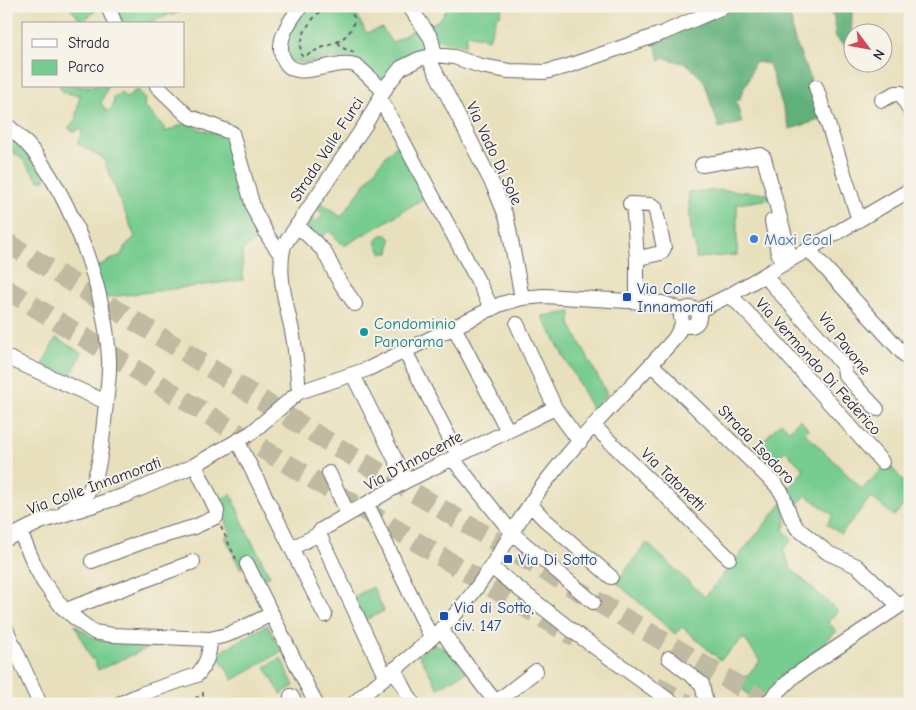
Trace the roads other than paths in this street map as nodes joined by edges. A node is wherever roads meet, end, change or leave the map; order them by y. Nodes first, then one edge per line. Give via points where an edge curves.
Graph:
1 (108, 6) edge
2 (300, 6) edge
3 (409, 6) edge
4 (725, 6) edge
5 (115, 22) edge
6 (431, 56) junction
7 (816, 87) dead end
8 (159, 88) edge
9 (382, 95) junction
10 (882, 100) dead end
11 (910, 110) edge
12 (6, 124) edge
13 (702, 165) dead end
14 (909, 191) edge
15 (859, 220) junction
16 (772, 221) dead end
17 (297, 225) junction
18 (808, 249) junction
19 (281, 255) junction
20 (637, 260) junction
21 (787, 262) junction
22 (764, 275) junction
23 (733, 290) junction
24 (522, 298) junction
25 (637, 302) junction
26 (355, 304) dead end
27 (492, 309) junction
28 (683, 317) junction
29 (517, 324) dead end
30 (454, 327) junction
31 (405, 351) junction
32 (6, 356) edge
33 (910, 360) edge
34 (652, 365) junction
35 (353, 375) junction
36 (299, 392) junction
37 (106, 402) junction
38 (555, 408) junction
39 (877, 410) dead end
40 (594, 426) junction
41 (508, 431) junction
42 (238, 442) junction
43 (580, 442) junction
44 (455, 456) junction
45 (882, 462) dead end
46 (195, 466) junction
47 (329, 472) dead end
48 (406, 481) junction
49 (367, 504) junction
50 (530, 504) junction
51 (348, 514) junction
52 (61, 515) junction
53 (20, 532) junction
54 (512, 533) junction
55 (319, 534) junction
56 (6, 539) edge
57 (292, 548) junction
58 (729, 558) dead end
59 (92, 562) dead end
60 (193, 562) dead end
61 (247, 564) dead end
62 (491, 567) junction
63 (611, 577) dead end
64 (593, 602) dead end
65 (904, 602) edge
66 (66, 610) junction
67 (272, 614) junction
68 (325, 615) dead end
69 (6, 629) edge
70 (436, 633) junction
71 (210, 639) junction
72 (669, 658) dead end
73 (536, 671) dead end
74 (389, 673) junction
75 (497, 703) edge
76 (40, 704) edge
77 (119, 704) edge
78 (316, 704) edge
79 (353, 704) edge
80 (413, 704) edge
81 (674, 704) edge
82 (706, 704) edge
83 (766, 704) edge

1 - 5 street
2 - 9 street, Strada Valle Furci via 286,30 281,53 285,61 296,70 304,71 336,65 355,66
3 - 6 street, Via Vado Di Sole via 431,38
4 - 6 street via 663,33 545,72 509,71 454,57
6 - 9 street, Strada Valle Furci via 401,68
6 - 24 street, Via Vado Di Sole via 507,219
7 - 15 street
8 - 19 street via 188,116 232,134 254,210
9 - 17 street, Strada Valle Furci
9 - 27 street
10 - 11 street via 901,93
12 - 37 street via 32,149 46,170 61,195 83,246 94,277 108,345
13 - 21 street via 761,155 764,158
14 - 15 street
15 - 18 street
16 - 21 street via 778,253
17 - 19 street, Strada Valle Furci
17 - 26 street, Strada Valle Furci via 324,250
18 - 21 street
18 - 33 street
19 - 36 street, Strada Valle Furci via 281,281 292,326
20 - 20 street via 660,253 664,248 655,207 651,205 632,210
20 - 25 street
21 - 22 street
22 - 23 street
22 - 39 street, Via Pavone via 827,346 844,367 845,376
23 - 28 street, Via Colle Innamorati via 698,311 690,307
23 - 45 street, Via Vermondo Di Federico
24 - 25 street, Via Colle Innamorati via 568,297
24 - 27 street, Via Colle Innamorati
25 - 28 street, Via Colle Innamorati via 669,305
27 - 30 street, Via Colle Innamorati
28 - 34 street via 675,338
29 - 38 street
30 - 31 street, Via Colle Innamorati
30 - 41 street
31 - 35 street, Via Colle Innamorati
31 - 44 street
32 - 37 street
34 - 40 street
34 - 65 street, Strada Isodoro via 775,484 797,528 828,553 857,566
35 - 36 street, Via Colle Innamorati
35 - 48 street
36 - 42 street, Via Colle Innamorati
37 - 52 street via 103,436 91,488
38 - 41 street, Via D'Innocente
38 - 43 street
40 - 43 street
40 - 58 street, Via Tatonetti
41 - 44 street, Via D'Innocente
42 - 46 street, Via Colle Innamorati
42 - 57 street
43 - 50 street
44 - 48 street, Via D'Innocente
44 - 54 street
46 - 52 street, Via Colle Innamorati via 126,495
46 - 59 street via 216,517
47 - 51 street
48 - 49 street, Via D'Innocente
49 - 51 street, Via D'Innocente
49 - 70 street
50 - 54 street
50 - 63 street
51 - 55 street, Via D'Innocente
52 - 53 street, Via Colle Innamorati
53 - 56 street, Via Colle Innamorati
53 - 66 street via 44,583
54 - 62 street
54 - 64 street
55 - 57 street, Via D'Innocente
55 - 74 street
57 - 68 street
60 - 66 street
61 - 67 street
62 - 70 street via 468,599
62 - 81 street
65 - 83 street via 794,676
66 - 71 street via 86,627 102,634
67 - 71 street via 227,635
67 - 78 street
69 - 76 street
70 - 74 street
70 - 75 street via 452,647
71 - 77 street via 210,653 197,675
72 - 82 street via 702,684
73 - 75 street
74 - 79 street
74 - 80 street

